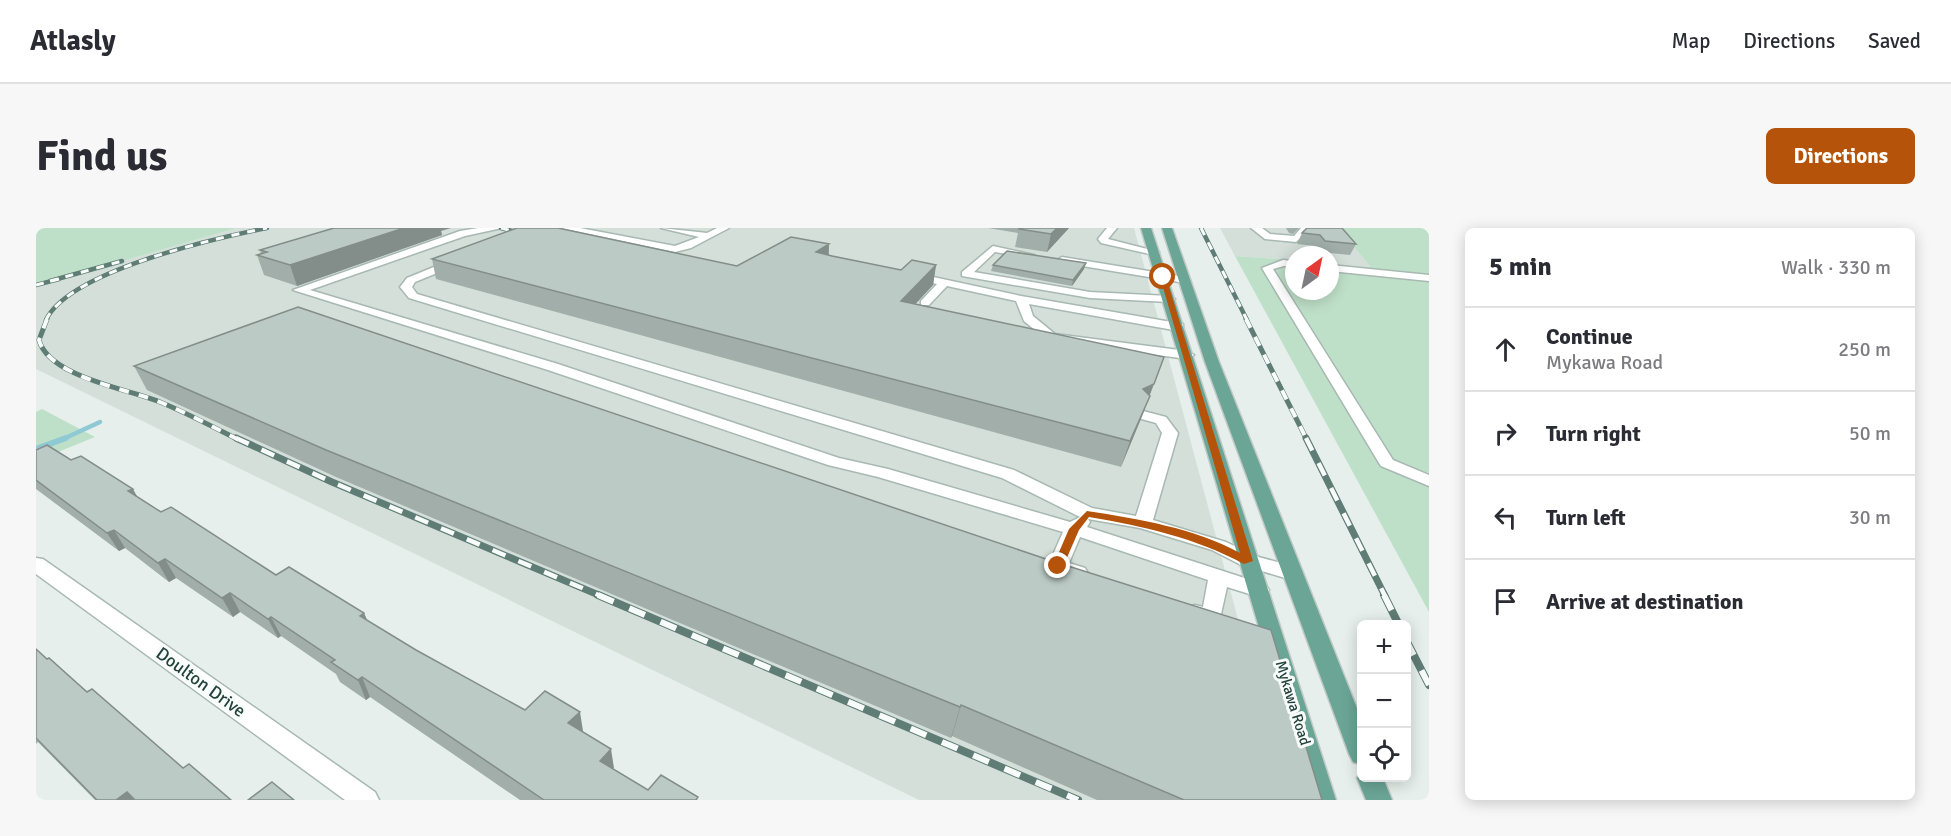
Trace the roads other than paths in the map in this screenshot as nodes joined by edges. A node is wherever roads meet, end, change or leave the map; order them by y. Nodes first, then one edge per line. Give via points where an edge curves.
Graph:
1 (566, 228) edge
2 (666, 228) edge
3 (724, 228) edge
4 (1112, 228) edge
5 (1146, 228) edge
6 (1167, 228) edge
7 (1256, 228) edge
8 (1306, 228) edge
9 (502, 236) edge
10 (708, 236) junction
11 (1154, 252) junction
12 (466, 257) edge
13 (1285, 263) edge
14 (1339, 269) edge
15 (900, 273) edge
16 (1163, 277) junction
17 (1429, 278) edge
18 (1185, 280) junction
19 (945, 282) junction
20 (1285, 297) edge
21 (1021, 299) junction
22 (1169, 299) junction
23 (1287, 300) edge
24 (925, 303) dead end
25 (1179, 327) junction
26 (1202, 330) junction
27 (1187, 355) junction
28 (1143, 415) edge
29 (1429, 481) edge
30 (1087, 513) junction
31 (1143, 523) junction
32 (1074, 529) junction
33 (1248, 561) junction
34 (36, 564) edge
35 (1292, 573) junction
36 (1219, 577) junction
37 (1102, 581) edge
38 (1258, 590) junction
39 (1179, 607) edge
40 (1357, 741) edge
41 (1372, 782) edge
42 (366, 800) edge
43 (1323, 800) edge
44 (1379, 800) edge

1 - 10 street via 664,249 688,246
2 - 10 street
3 - 10 street
4 - 11 street via 1104,241
5 - 11 main road, Mykawa Road
6 - 18 main road
7 - 8 street via 1268,237 1296,239
9 - 32 street via 463,233 299,290 553,367 834,462
11 - 16 main road, Mykawa Road
12 - 30 street via 411,280 406,287 413,296 1008,474
13 - 20 street via 1267,268
14 - 17 street
15 - 19 street
16 - 18 street
16 - 22 main road, Mykawa Road
16 - 22 street via 993,249 966,273 1090,295
18 - 26 main road
19 - 21 street
19 - 24 street
21 - 25 street
21 - 27 street via 1028,318 1051,337
22 - 25 main road, Mykawa Road
23 - 29 street via 1387,463
25 - 26 main road
25 - 27 main road, Mykawa Road
26 - 35 main road
27 - 33 main road, Mykawa Road
28 - 31 street via 1161,420 1170,433
30 - 31 street
30 - 32 street
31 - 33 street via 1219,546
32 - 36 street
32 - 37 street via 1058,566
33 - 35 street
33 - 38 main road, Mykawa Road
34 - 42 street, Doulton Drive
35 - 40 main road
36 - 38 street
36 - 39 street via 1212,618
38 - 43 main road, Mykawa Road
41 - 44 main road

